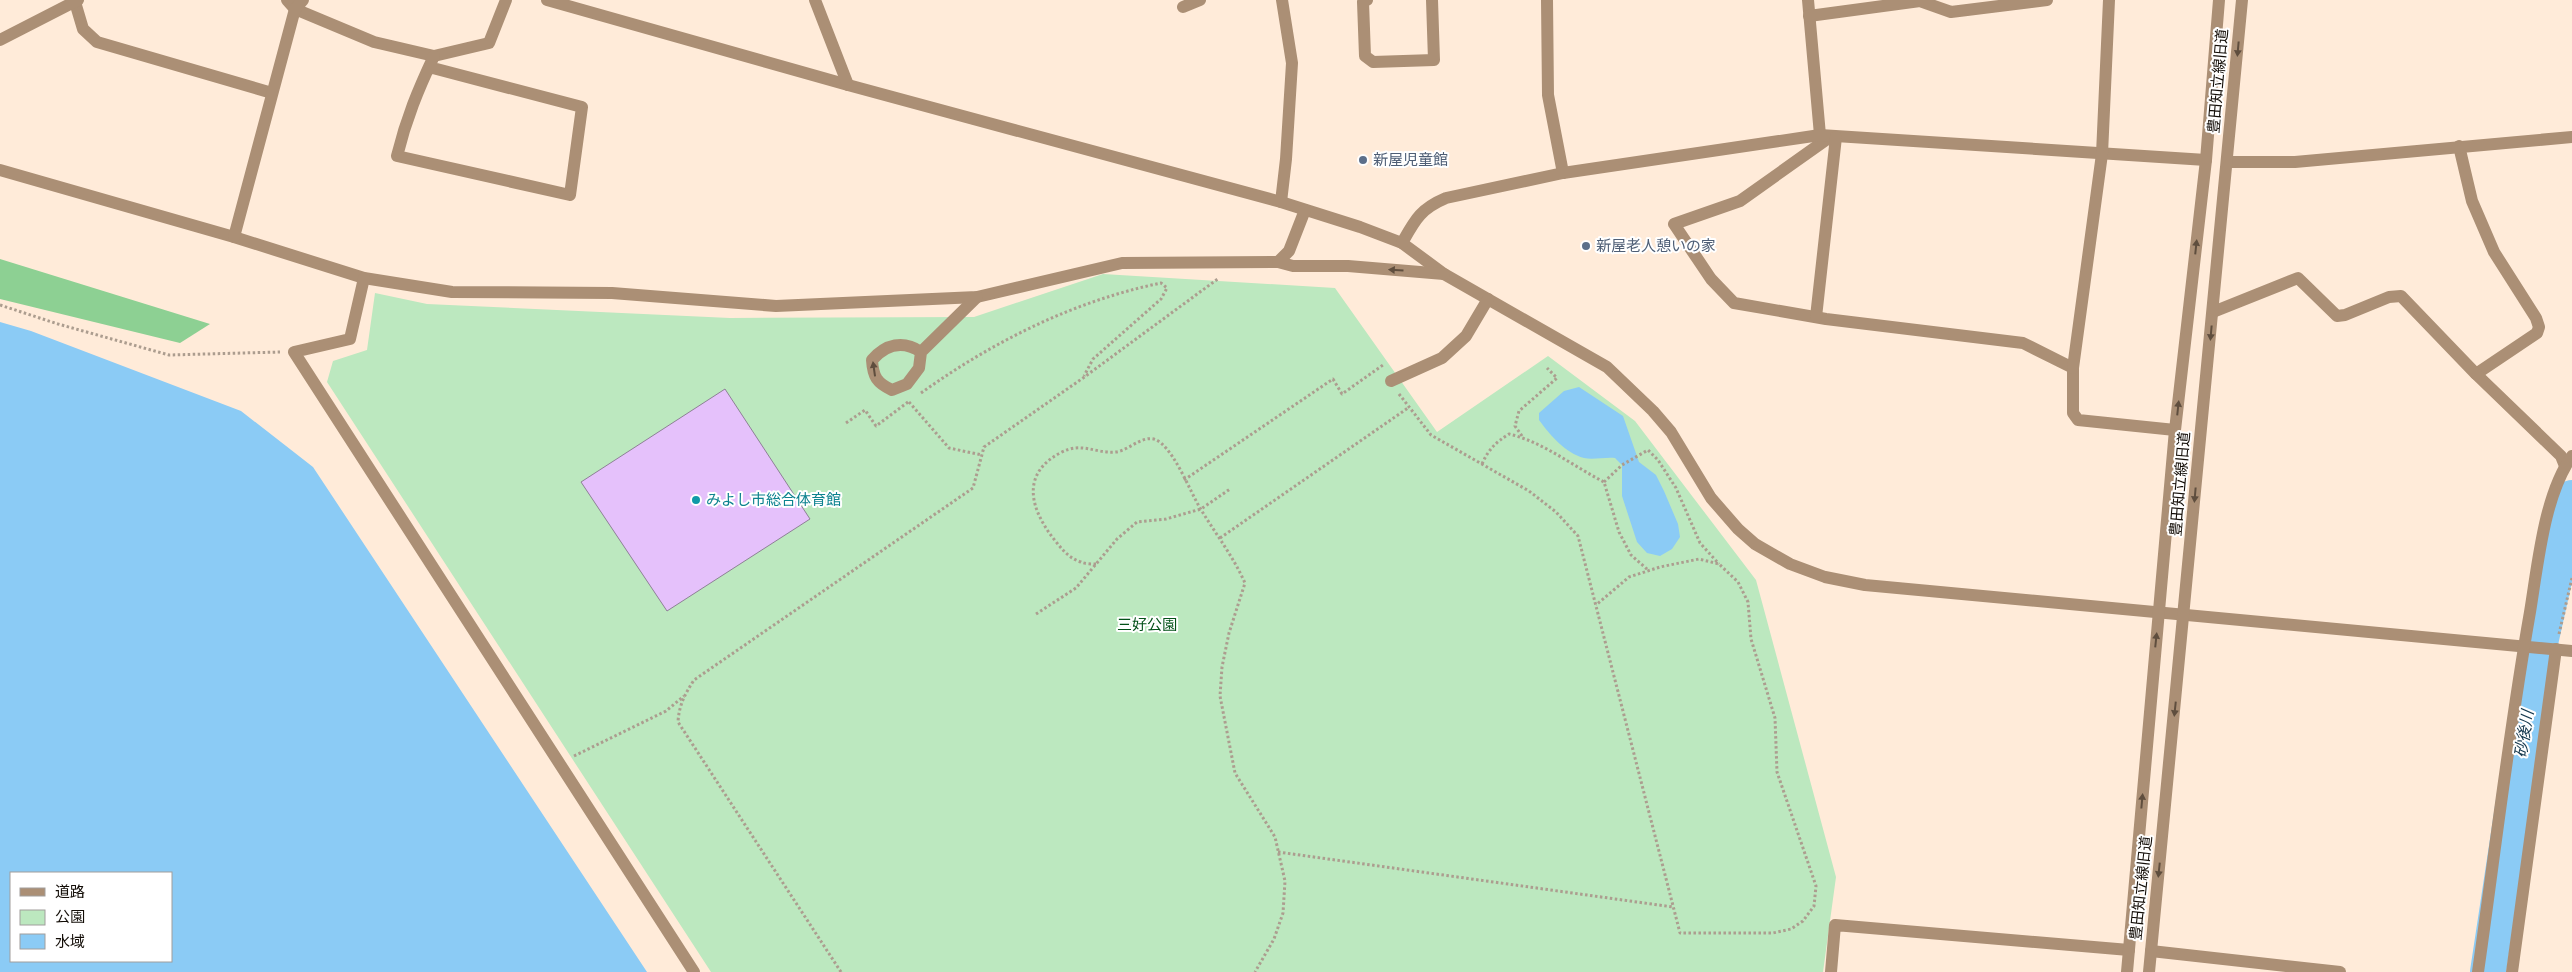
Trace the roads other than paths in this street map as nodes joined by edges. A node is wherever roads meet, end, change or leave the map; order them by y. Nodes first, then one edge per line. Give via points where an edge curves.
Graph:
1 (506, 0) edge
2 (547, 0) edge
3 (816, 0) edge
4 (1200, 0) edge
5 (1282, 0) edge
6 (1366, 0) edge
7 (1432, 0) edge
8 (1547, 0) edge
9 (1808, 0) edge
10 (2047, 0) edge
11 (2109, 0) edge
12 (2218, 0) edge
13 (2242, 0) edge
14 (76, 1) edge
15 (295, 3) edge
16 (1183, 7) dead end
17 (1809, 16) junction
18 (0, 40) edge
19 (432, 62) junction
20 (848, 85) junction
21 (272, 93) junction
22 (1829, 136) junction
23 (2572, 137) edge
24 (2459, 146) junction
25 (2102, 154) junction
26 (2206, 160) junction
27 (2227, 162) junction
28 (0, 170) edge
29 (1563, 173) junction
30 (1281, 202) junction
31 (1306, 210) junction
32 (234, 237) junction
33 (1402, 243) junction
34 (1278, 262) junction
35 (1444, 274) junction
36 (364, 278) junction
37 (977, 297) junction
38 (1488, 299) junction
39 (2213, 312) junction
40 (1816, 317) junction
41 (922, 352) dead end
42 (2073, 368) junction
43 (2476, 374) junction
44 (1391, 381) road end
45 (2175, 430) junction
46 (2568, 461) edge
47 (2159, 612) junction
48 (2184, 614) junction
49 (2524, 646) junction
50 (2554, 650) junction
51 (2572, 651) edge
52 (2129, 950) junction
53 (2152, 951) junction
54 (694, 972) edge
55 (1831, 972) edge
56 (2127, 972) edge
57 (2150, 972) edge
58 (2340, 972) edge
59 (2478, 972) edge
60 (2512, 972) edge

1 - 19 street via 489,43
2 - 20 street
3 - 20 street
4 - 16 street
5 - 30 street via 1292,63
6 - 7 street via 1363,2 1364,56 1373,62 1434,60
8 - 29 street via 1548,95
9 - 17 street
10 - 17 street via 1951,12 1920,1
11 - 25 street
12 - 26 street, 豊田知立線旧道
13 -> 27 street, 豊田知立線旧道
14 - 18 street
14 - 21 street via 83,29 97,42
15 - 19 street via 374,42
15 - 21 street
17 - 22 street
19 - 19 street via 406,117 397,156 570,196 582,107
20 - 30 street
21 - 32 street
22 - 25 street
22 - 29 street
22 - 40 street
22 - 40 street via 1740,201 1674,224 1711,279 1734,303
23 - 24 street
24 - 27 street via 2295,162
24 - 43 street via 2472,201 2494,252 2539,327 2537,333
25 - 26 street
25 - 42 street
45 -> 26 street, 豊田知立線旧道
27 - 39 street, 豊田知立線旧道
28 - 32 street
29 - 33 street via 1446,198 1429,205 1417,216
30 - 31 street
31 - 33 street
31 - 34 street via 1289,251
32 - 36 street
33 - 35 street
35 -> 34 street via 1348,266 1293,266
34 - 37 street via 1122,263
35 - 38 street
36 - 37 street via 452,292 612,294 776,306
36 - 54 street via 350,339 294,352
37 - 41 street
38 - 44 street via 1466,336 1442,358
38 - 47 street via 1607,367 1671,432 1711,498 1729,520 1755,544 1790,564 1825,577 1865,585
39 - 43 street via 2298,278 2337,316 2345,316 2389,297 2401,296
39 -> 48 street, 豊田知立線旧道
40 - 42 street via 2023,343
42 - 45 street via 2073,413 2078,420
43 - 46 street
45 - 47 street, 豊田知立線旧道
46 - 49 street via 2544,527
47 - 48 street
52 -> 47 street, 豊田知立線旧道
48 - 49 street
48 -> 53 street, 豊田知立線旧道
49 - 50 street
49 - 59 street
50 - 51 street
50 - 60 street
52 - 55 street via 1835,924
52 - 56 street, 豊田知立線旧道
53 - 57 street, 豊田知立線旧道
53 - 58 street

